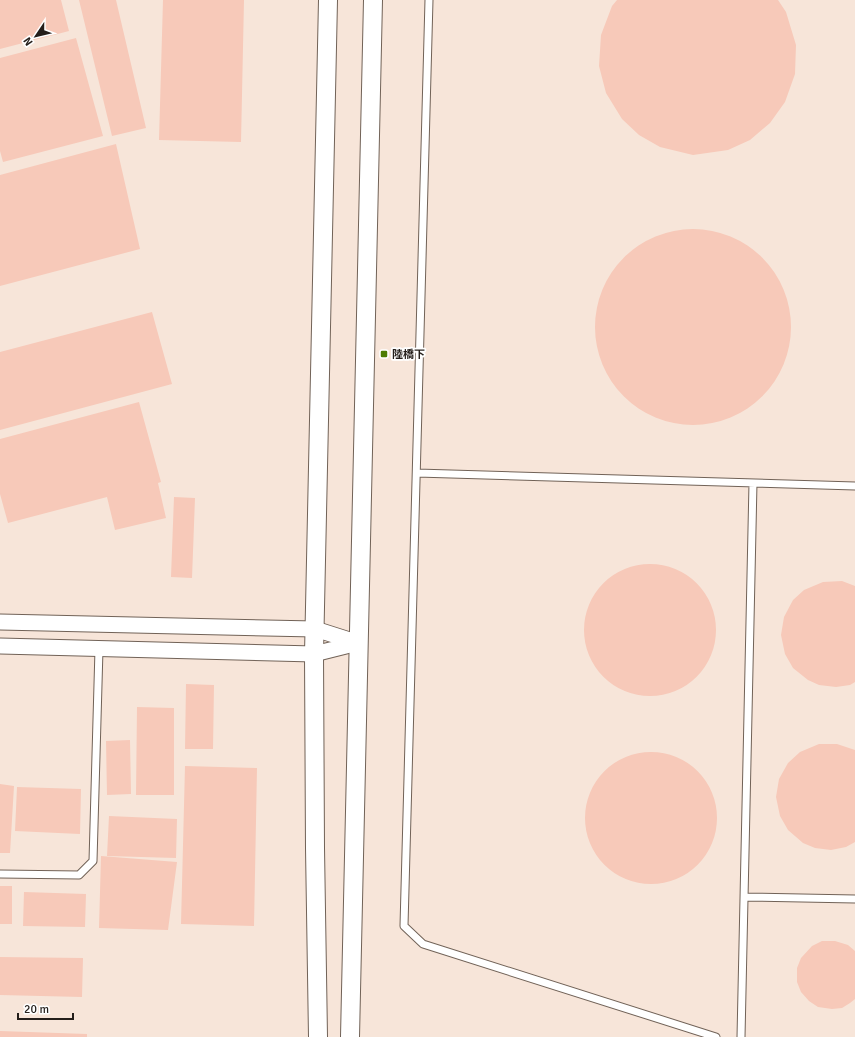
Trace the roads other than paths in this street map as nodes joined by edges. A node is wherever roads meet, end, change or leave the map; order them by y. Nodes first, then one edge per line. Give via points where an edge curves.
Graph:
1 (328, 0) edge
2 (373, 0) edge
3 (429, 0) edge
4 (417, 472) junction
5 (753, 483) junction
6 (855, 486) edge
7 (0, 622) edge
8 (315, 629) junction
9 (359, 643) junction
10 (0, 646) edge
11 (99, 649) junction
12 (314, 654) junction
13 (0, 874) edge
14 (744, 897) junction
15 (855, 899) edge
16 (318, 1037) edge
17 (350, 1037) edge
18 (716, 1037) edge
19 (742, 1037) edge

1 - 8 street
2 - 9 street
3 - 4 lane
4 - 5 lane
4 - 18 lane via 404,926 423,944
5 - 6 lane
5 - 14 lane
7 - 8 street
8 - 9 street
8 - 12 street
9 - 12 street
9 - 17 street
10 - 11 street
11 - 12 street
11 - 13 lane via 93,861 79,875
12 - 16 street
14 - 15 lane
14 - 19 lane

